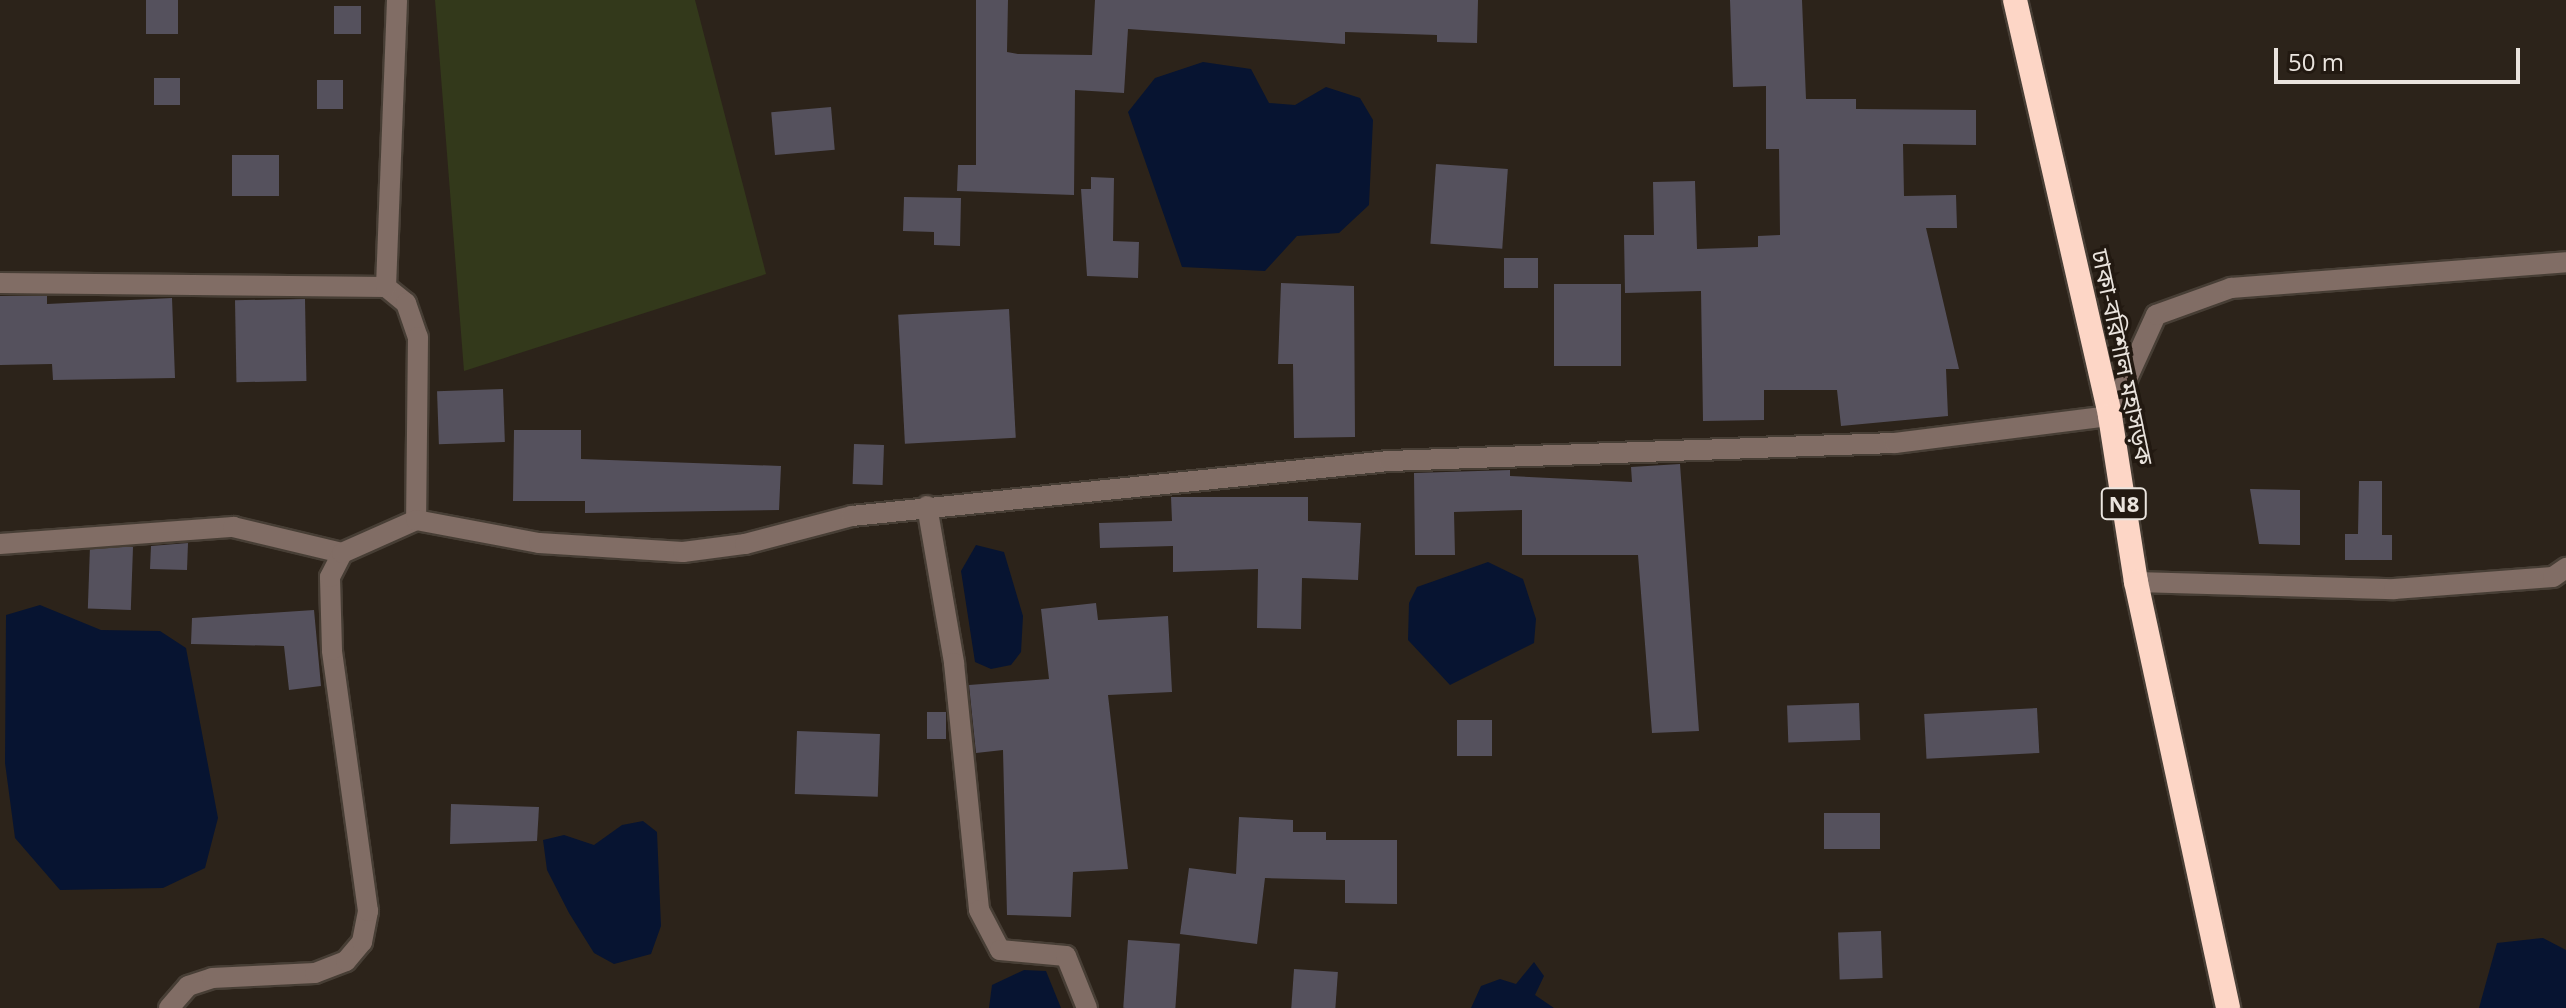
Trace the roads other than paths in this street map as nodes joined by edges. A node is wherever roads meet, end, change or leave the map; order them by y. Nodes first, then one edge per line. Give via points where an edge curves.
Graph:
1 (397, 0) edge
2 (2015, 0) edge
3 (2566, 262) edge
4 (0, 283) edge
5 (386, 287) junction
6 (2110, 416) junction
7 (927, 506) junction
8 (416, 520) junction
9 (0, 544) edge
10 (342, 553) junction
11 (2566, 568) edge
12 (2136, 582) junction
13 (169, 1008) edge
14 (1087, 1008) edge
15 (2228, 1008) edge

1 - 5 street
2 - 6 highway, ঢাকা-বরিশাল মহাসড়ক / N8
3 - 6 street via 2231,288 2156,315
4 - 5 street
5 - 8 street via 406,303 418,337
6 - 7 street via 1895,443 1389,461
6 - 12 highway, ঢাকা-বরিশাল মহাসড়ক / N8
7 - 8 street via 683,552 539,543
7 - 14 street via 954,663 979,910 1000,950 1066,956
8 - 10 street
9 - 10 street via 233,527
10 - 13 street via 330,577 332,650 365,875 362,942 346,961 315,973 212,978 188,986
11 - 12 street via 2553,577 2394,589
12 - 15 highway, ঢাকা-বরিশাল মহাসড়ক / N8

